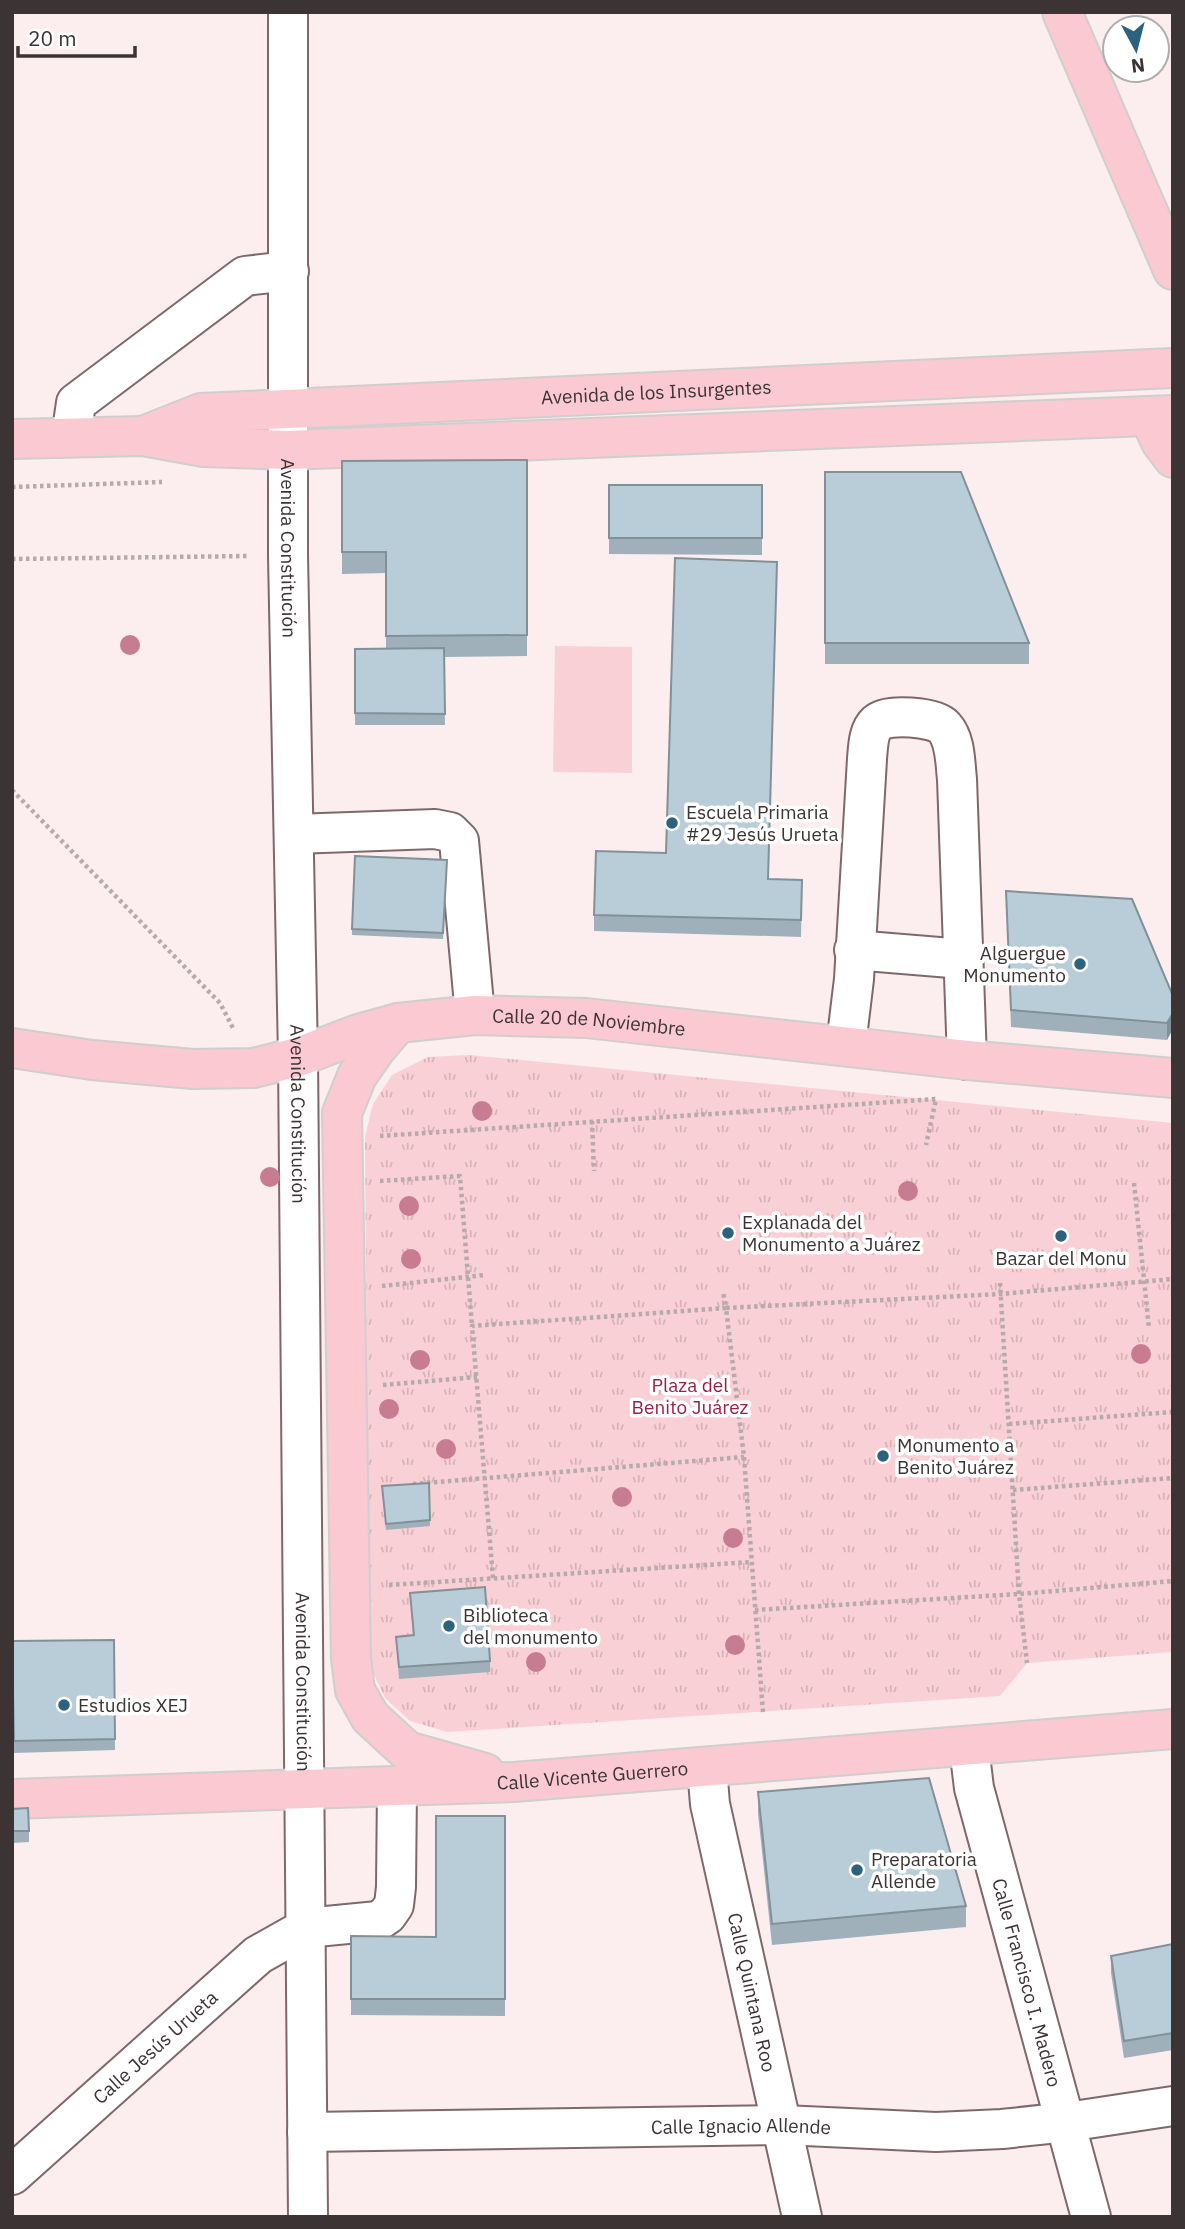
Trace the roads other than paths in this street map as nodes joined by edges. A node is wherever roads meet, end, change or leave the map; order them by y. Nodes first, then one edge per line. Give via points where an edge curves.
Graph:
1 (288, 12) edge
2 (1062, 12) edge
3 (1173, 270) edge
4 (289, 271) junction
5 (1173, 368) edge
6 (288, 408) junction
7 (1161, 416) edge
8 (143, 436) junction
9 (71, 437) junction
10 (12, 439) edge
11 (288, 450) junction
12 (1173, 457) edge
13 (293, 834) junction
14 (854, 950) junction
15 (963, 959) junction
16 (475, 1015) junction
17 (398, 1023) junction
18 (846, 1045) junction
19 (12, 1048) edge
20 (298, 1057) junction
21 (967, 1060) junction
22 (1173, 1078) edge
23 (1173, 1729) edge
24 (969, 1747) junction
25 (707, 1768) junction
26 (514, 1782) junction
27 (397, 1787) junction
28 (305, 1791) junction
29 (12, 1799) edge
30 (306, 1928) junction
31 (1173, 2106) edge
32 (1067, 2122) junction
33 (783, 2125) junction
34 (307, 2132) junction
35 (12, 2175) edge
36 (308, 2217) edge
37 (802, 2217) edge
38 (1091, 2217) edge

1 - 4 street, Avenida Constitución
2 - 3 main road
4 - 6 street, Avenida Constitución
4 - 9 street via 245,276 76,403
5 - 6 main road, Avenida de los Insurgentes
6 - 8 main road, Avenida de los Insurgentes via 201,413
6 - 11 street, Avenida Constitución
7 - 11 main road, Avenida de los Insurgentes
7 - 12 main road via 1161,442
8 - 9 main road, Avenida de los Insurgentes
8 - 11 main road, Avenida de los Insurgentes via 204,447
9 - 10 main road, Avenida de los Insurgentes
11 - 13 street, Avenida Constitución
13 - 16 street via 450,832 459,841
13 - 20 street, Avenida Constitución
14 - 15 street
14 - 15 street via 870,734 888,717 932,719 943,725 951,738 957,779
14 - 18 street
15 - 21 street
16 - 17 main road, Calle 20 de Noviembre
16 - 18 main road, Calle 20 de Noviembre via 586,1018
17 - 20 main road, Calle 20 de Noviembre
17 - 26 main road via 357,1076 342,1113 350,1645 355,1690 370,1717 407,1751
18 - 21 main road, Calle 20 de Noviembre
19 - 20 main road, Calle 20 de Noviembre via 193,1069 253,1068
20 - 28 street, Avenida Constitución
21 - 22 main road, Calle 20 de Noviembre
23 - 24 main road, Calle Vicente Guerrero
24 - 25 main road, Calle Vicente Guerrero
24 - 32 street, Calle Francisco I. Madero via 974,1788
25 - 26 main road, Calle Vicente Guerrero
25 - 33 street, Calle Quintana Roo via 710,1804
26 - 27 main road, Calle Vicente Guerrero
27 - 28 main road, Calle Vicente Guerrero
27 - 30 street via 394,1905 378,1921
28 - 29 main road, Calle Vicente Guerrero
28 - 30 street, Avenida Constitución
30 - 34 street, Avenida Constitución
30 - 35 street, Calle Jesús Urueta via 258,1955
31 - 32 street, Calle Ignacio Allende
32 - 33 street, Calle Ignacio Allende via 936,2132
32 - 38 street, Calle Francisco I. Madero
33 - 34 street, Calle Ignacio Allende
33 - 37 street, Calle Quintana Roo
34 - 36 street, Avenida Constitución

